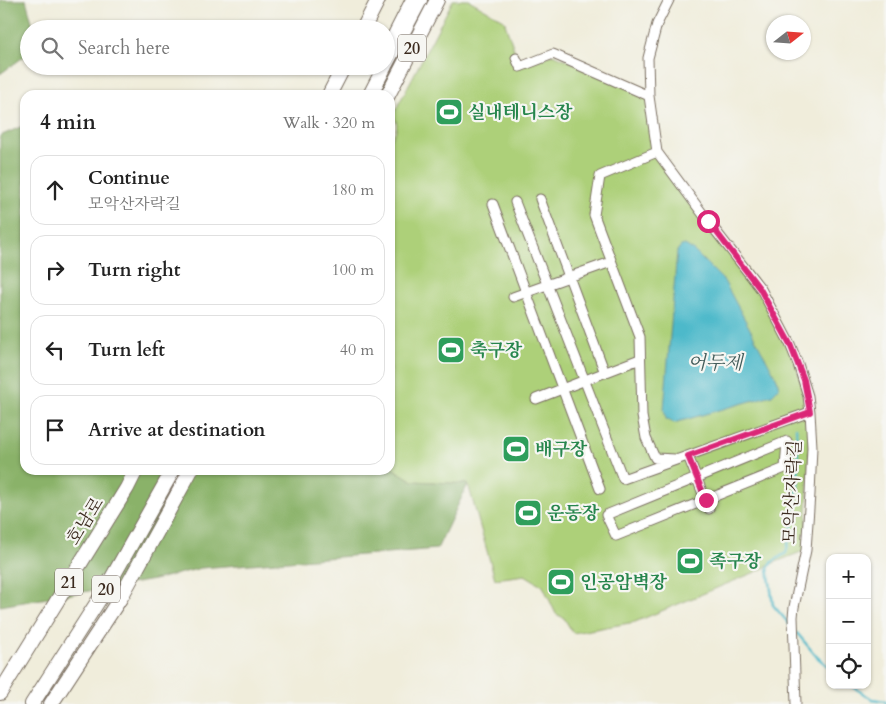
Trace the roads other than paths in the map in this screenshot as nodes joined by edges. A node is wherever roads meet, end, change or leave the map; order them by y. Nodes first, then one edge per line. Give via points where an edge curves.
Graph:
1 (368, 0) edge
2 (378, 0) edge
3 (410, 0) edge
4 (420, 0) edge
5 (437, 0) edge
6 (669, 0) edge
7 (358, 20) edge
8 (368, 20) edge
9 (395, 29) edge
10 (395, 43) edge
11 (516, 58) dead end
12 (331, 75) edge
13 (340, 75) edge
14 (341, 75) edge
15 (378, 75) edge
16 (324, 90) edge
17 (332, 90) edge
18 (335, 90) edge
19 (372, 90) edge
20 (391, 90) edge
21 (649, 96) junction
22 (657, 152) junction
23 (540, 199) dead end
24 (515, 202) dead end
25 (493, 204) dead end
26 (611, 262) junction
27 (569, 277) junction
28 (547, 285) junction
29 (526, 292) junction
30 (513, 297) dead end
31 (640, 359) junction
32 (605, 373) junction
33 (584, 381) junction
34 (563, 389) junction
35 (536, 399) dead end
36 (810, 412) junction
37 (684, 458) junction
38 (124, 475) edge
39 (133, 475) edge
40 (169, 475) edge
41 (188, 475) edge
42 (697, 478) junction
43 (600, 489) dead end
44 (706, 500) junction
45 (709, 510) dead end
46 (0, 679) edge
47 (0, 693) edge
48 (32, 704) edge
49 (51, 704) edge
50 (796, 704) edge

1 - 7 highway
2 - 8 highway
3 - 9 street
4 - 10 highway, 20
5 - 20 highway, 20
6 - 21 street, 모악산자락길 via 657,24 648,58
11 - 21 street via 520,67 553,54
12 - 16 highway
13 - 17 highway
14 - 18 street
15 - 19 highway, 20
21 - 22 street, 모악산자락길
22 - 26 street via 600,176 594,215
22 - 36 street, 모악산자락길 via 760,289 790,344 808,396
23 - 27 street
24 - 28 street
25 - 29 street
26 - 27 street
26 - 31 street via 640,338
27 - 28 street
27 - 32 street
28 - 29 street
28 - 33 street
29 - 30 street
29 - 34 street
31 - 32 street
31 - 37 street via 646,438 655,458
32 - 33 street
33 - 34 street
33 - 37 street via 623,479
34 - 35 street
34 - 43 street
36 - 37 street
36 - 50 street, 모악산자락길 via 812,448 806,541 793,617
37 - 42 street
38 - 46 highway, 호남로 / 21
39 - 47 highway, 호남로 / 21
40 - 48 highway, 20 via 104,592
41 - 49 highway, 20 via 120,597
42 - 44 street
42 - 44 street via 787,441 785,468
42 - 44 street via 606,515 616,536
44 - 45 street

